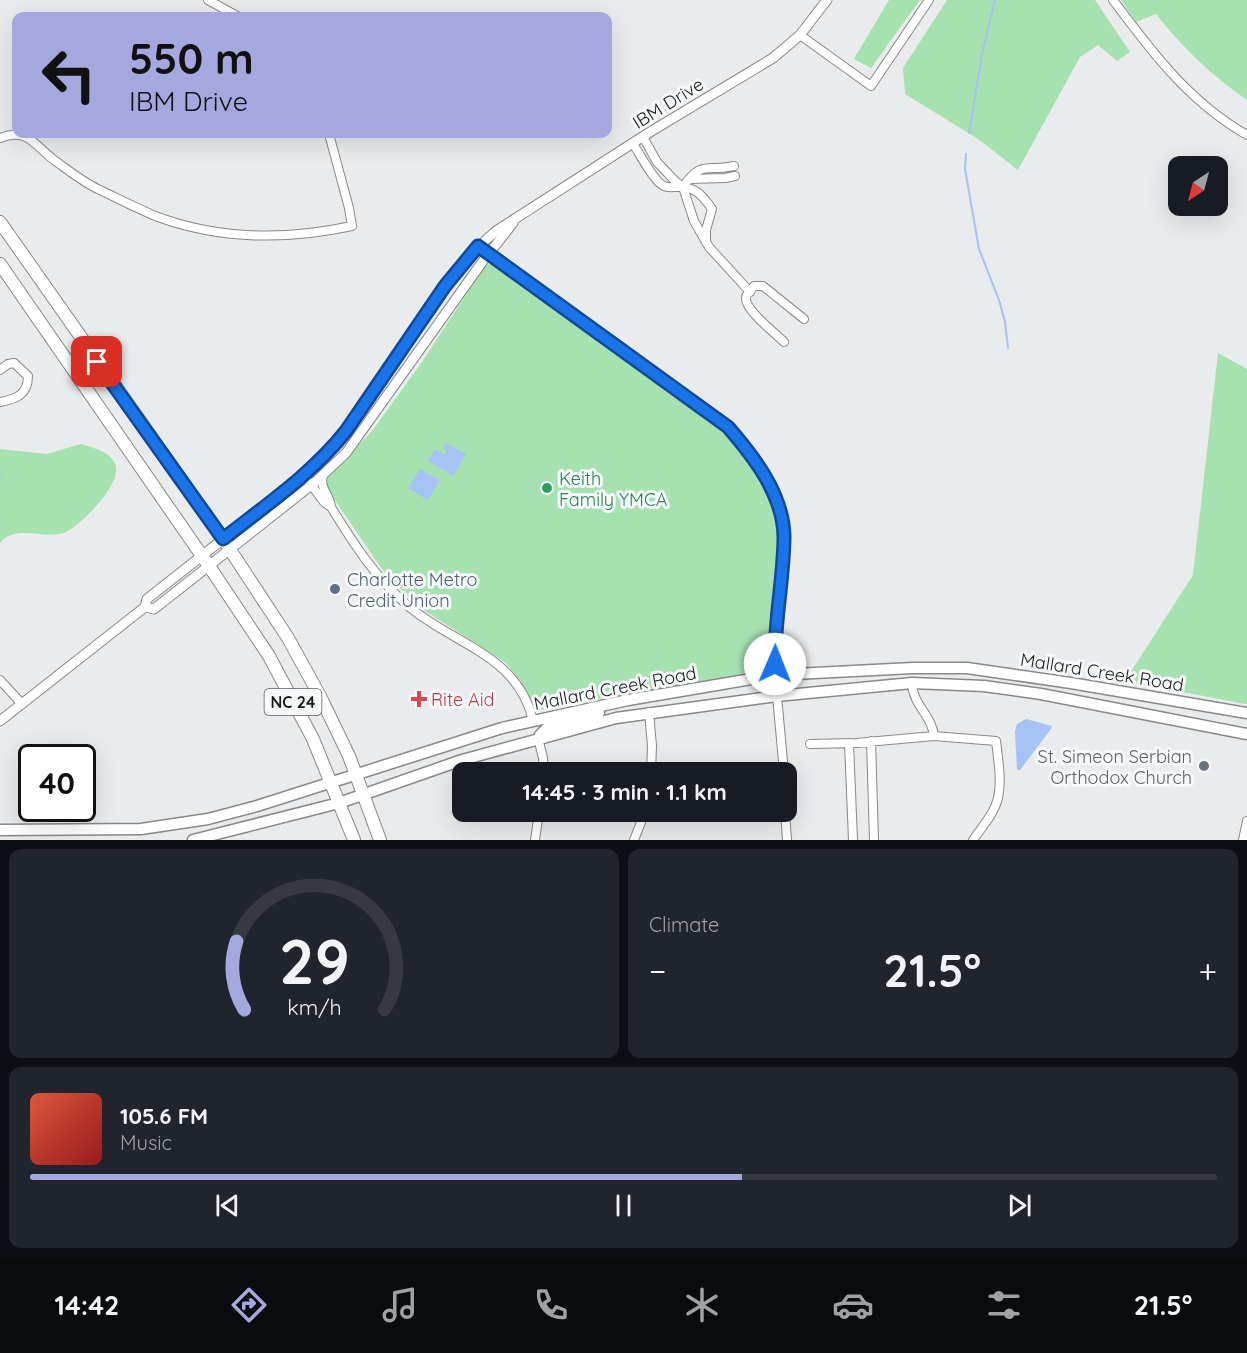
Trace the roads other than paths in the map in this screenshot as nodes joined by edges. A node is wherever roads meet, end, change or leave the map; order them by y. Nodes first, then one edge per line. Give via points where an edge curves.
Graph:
1 (208, 0) edge
2 (827, 0) edge
3 (929, 0) edge
4 (1113, 0) edge
5 (230, 12) edge
6 (800, 35) junction
7 (1247, 135) edge
8 (643, 137) junction
9 (27, 138) edge
10 (330, 138) edge
11 (633, 144) junction
12 (734, 166) dead end
13 (716, 168) junction
14 (735, 176) dead end
15 (688, 178) junction
16 (714, 178) junction
17 (683, 187) junction
18 (514, 221) junction
19 (0, 222) edge
20 (706, 242) junction
21 (478, 246) junction
22 (489, 255) junction
23 (0, 264) edge
24 (750, 292) junction
25 (804, 319) dead end
26 (784, 342) dead end
27 (0, 370) edge
28 (0, 402) edge
29 (304, 475) junction
30 (323, 475) junction
31 (312, 485) junction
32 (331, 507) junction
33 (226, 544) junction
34 (205, 561) junction
35 (775, 675) junction
36 (0, 680) edge
37 (912, 683) junction
38 (777, 696) junction
39 (638, 698) junction
40 (22, 704) junction
41 (649, 712) junction
42 (1247, 713) edge
43 (0, 721) edge
44 (533, 721) junction
45 (1247, 734) edge
46 (934, 736) junction
47 (538, 738) junction
48 (871, 741) junction
49 (849, 743) junction
50 (810, 744) dead end
51 (543, 762) edge
52 (651, 762) edge
53 (783, 762) edge
54 (357, 774) junction
55 (331, 782) junction
56 (365, 795) junction
57 (339, 803) junction
58 (1247, 821) edge
59 (537, 822) edge
60 (641, 822) edge
61 (786, 822) edge
62 (0, 830) edge
63 (193, 840) edge
64 (354, 840) edge
65 (380, 840) edge
66 (535, 840) edge
67 (634, 840) edge
68 (787, 840) edge
69 (853, 840) edge
70 (874, 840) edge
71 (973, 840) edge
72 (1243, 840) edge

1 - 5 street
2 - 6 street, IBM Drive
3 - 6 street via 871,86
4 - 7 street via 1158,60 1210,111
6 - 8 street, IBM Drive via 773,58
8 - 11 street, IBM Drive
8 - 17 street via 657,162
9 - 10 street via 93,187 159,217 223,233 284,236 352,225
11 - 17 street via 660,184
11 - 18 street, IBM Drive
12 - 13 street
13 - 15 street via 700,168
13 - 16 street
14 - 16 street
15 - 16 street
15 - 17 street
17 - 20 street
17 - 20 street via 695,190 712,209
18 - 21 street, IBM Drive
18 - 22 street, IBM Drive
19 - 33 main road, NC 24
20 - 24 street
21 - 22 street
21 - 29 street, IBM Drive via 438,294 346,431
22 - 30 street, IBM Drive via 357,440
22 - 35 street via 722,422 760,467 781,515 784,534
23 - 34 main road, NC 24
24 - 25 street via 758,285 768,288
24 - 26 street via 746,294 749,308
27 - 28 street via 14,363 28,376 28,382 23,394
29 - 31 street
29 - 33 street, IBM Drive
30 - 31 street, IBM Drive
30 - 32 street via 322,486
31 - 32 street
31 - 33 street, IBM Drive
32 - 44 street via 392,592 513,678 527,700
33 - 34 street, IBM Drive
33 - 54 main road, NC 24 via 305,668
34 - 40 street, IBM Drive via 147,599 145,607
34 - 55 main road, NC 24 via 269,656
35 - 38 street
35 - 39 main road, Mallard Creek Road
35 - 42 main road, Mallard Creek Road via 967,668
36 - 40 street
37 - 38 main road, Mallard Creek Road
37 - 45 main road, Mallard Creek Road via 984,686 1041,694
37 - 46 street
38 - 41 main road, Mallard Creek Road
38 - 53 street
39 - 44 main road, Mallard Creek Road
39 - 47 main road via 631,706 548,728
40 - 43 street, IBM Drive
41 - 47 main road, Mallard Creek Road
41 - 52 street
44 - 54 main road, Mallard Creek Road
46 - 48 street
46 - 71 street via 996,741 998,798
47 - 51 street
47 - 56 main road, Mallard Creek Road
48 - 49 street
48 - 70 street
49 - 50 street
49 - 69 street
54 - 55 main road, Mallard Creek Road
54 - 56 main road, NC 24
55 - 57 main road, NC 24
55 - 62 main road, Mallard Creek Road via 235,813 177,825 130,830
56 - 57 main road, Mallard Creek Road
56 - 65 main road, NC 24
57 - 63 main road, Mallard Creek Road
57 - 64 main road, NC 24
58 - 72 street
59 - 66 street
60 - 67 street
61 - 68 street

